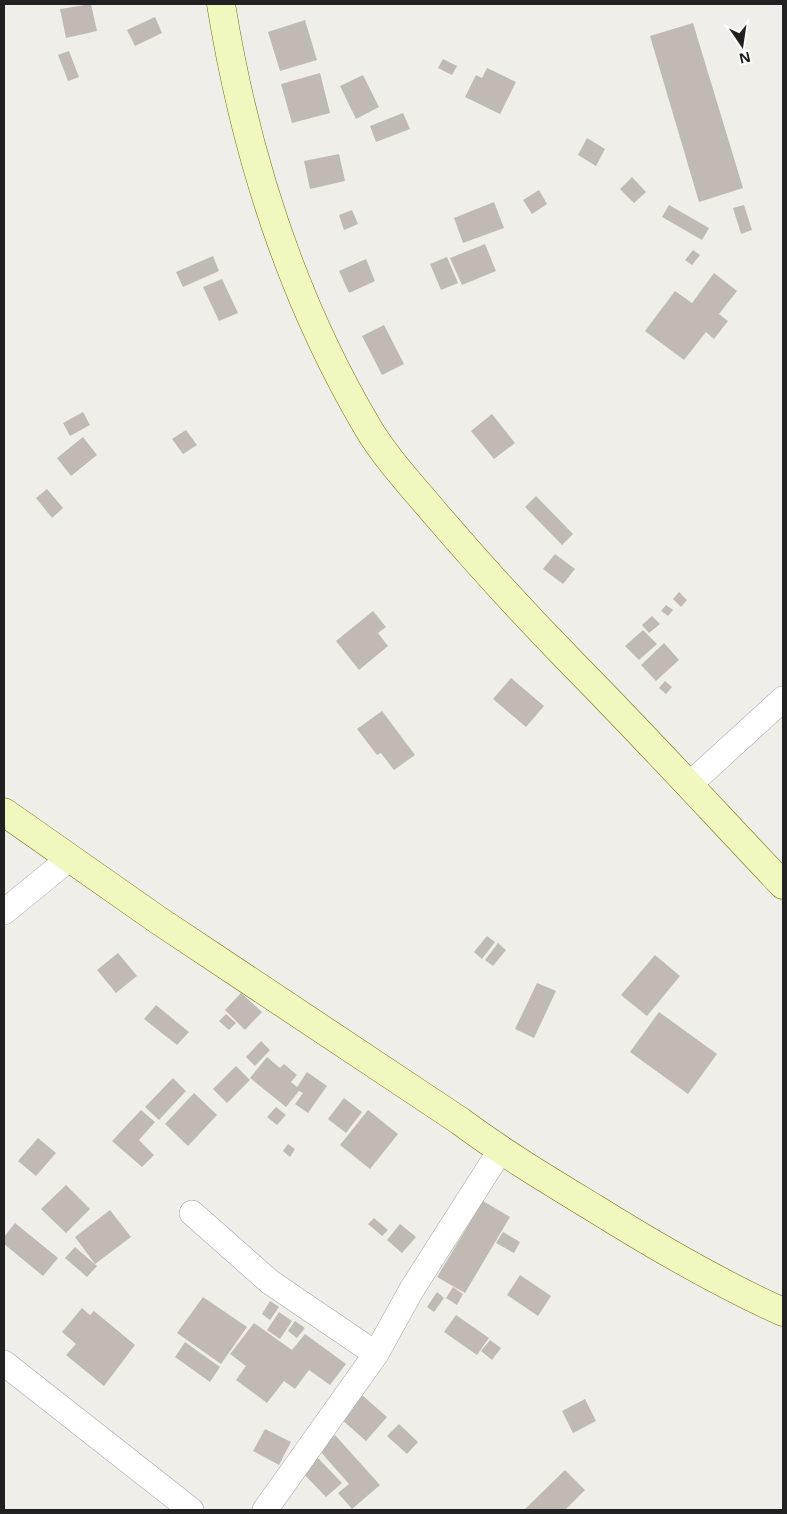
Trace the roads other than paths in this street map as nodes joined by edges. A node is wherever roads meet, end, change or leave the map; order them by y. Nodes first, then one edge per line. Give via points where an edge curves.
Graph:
1 (220, 4) edge
2 (783, 699) edge
3 (690, 786) junction
4 (4, 812) edge
5 (70, 858) junction
6 (783, 885) edge
7 (4, 912) edge
8 (500, 1151) junction
9 (192, 1213) dead end
10 (783, 1312) edge
11 (376, 1354) junction
12 (4, 1363) edge
13 (191, 1510) edge
14 (265, 1510) edge

1 - 3 street via 238,95 270,215 310,316 369,429 411,485 496,584
2 - 3 street
3 - 6 street
4 - 5 street
5 - 7 street
5 - 8 street
8 - 10 street via 740,1293
8 - 11 street via 412,1288
9 - 11 street via 270,1282
11 - 14 street
12 - 13 street

